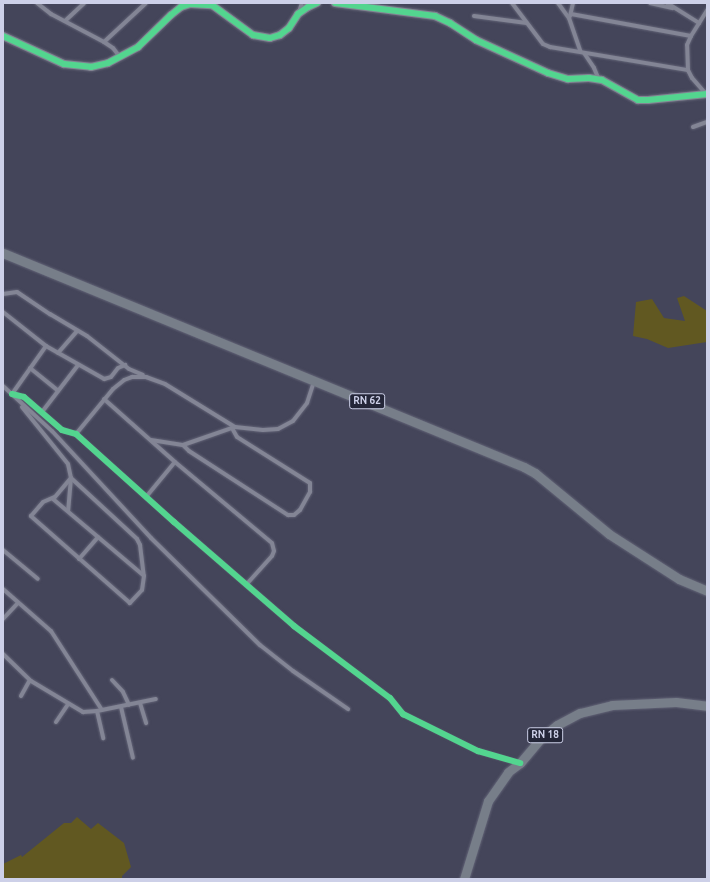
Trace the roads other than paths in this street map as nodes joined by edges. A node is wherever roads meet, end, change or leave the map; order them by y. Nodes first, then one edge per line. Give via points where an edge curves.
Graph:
1 (37, 3) edge
2 (84, 3) edge
3 (146, 3) edge
4 (302, 3) edge
5 (317, 3) edge
6 (335, 3) edge
7 (512, 3) edge
8 (558, 3) edge
9 (573, 3) edge
10 (650, 3) edge
11 (667, 3) edge
12 (676, 8) junction
13 (707, 10) edge
14 (298, 14) junction
15 (474, 16) dead end
16 (570, 16) junction
17 (65, 21) junction
18 (527, 23) junction
19 (699, 23) junction
20 (3, 36) edge
21 (691, 36) junction
22 (104, 42) junction
23 (582, 53) junction
24 (120, 58) junction
25 (688, 70) junction
26 (599, 80) junction
27 (707, 94) edge
28 (707, 122) edge
29 (693, 127) dead end
30 (3, 253) edge
31 (3, 294) edge
32 (3, 312) edge
33 (77, 331) junction
34 (46, 346) junction
35 (58, 353) junction
36 (78, 365) junction
37 (125, 365) junction
38 (30, 368) junction
39 (146, 377) junction
40 (315, 380) junction
41 (3, 386) edge
42 (58, 391) junction
43 (12, 394) junction
44 (104, 399) junction
45 (42, 412) junction
46 (233, 428) junction
47 (76, 434) junction
48 (151, 440) junction
49 (183, 445) junction
50 (176, 462) junction
51 (71, 478) junction
52 (146, 497) junction
53 (53, 499) junction
54 (68, 511) junction
55 (98, 537) junction
56 (3, 550) edge
57 (79, 559) junction
58 (144, 576) junction
59 (38, 579) dead end
60 (246, 584) junction
61 (3, 589) edge
62 (707, 591) edge
63 (18, 603) junction
64 (3, 619) edge
65 (3, 654) edge
66 (30, 680) junction
67 (112, 680) dead end
68 (21, 696) dead end
69 (156, 699) dead end
70 (140, 703) junction
71 (68, 704) junction
72 (129, 705) junction
73 (121, 706) junction
74 (707, 706) edge
75 (348, 709) dead end
76 (99, 711) junction
77 (56, 722) dead end
78 (146, 723) dead end
79 (103, 738) dead end
80 (133, 758) dead end
81 (520, 763) junction
82 (464, 879) edge

1 - 17 street
2 - 17 street
3 - 22 street
4 - 14 street
5 - 14 street
6 - 26 street via 435,16 476,40 548,73 568,79
7 - 18 street
8 - 16 street
9 - 16 street
10 - 12 street
11 - 12 street
12 - 19 street
13 - 19 street
14 - 24 street via 289,28 280,35 270,38 242,29 212,5 190,4 181,7 138,47
15 - 18 street
16 - 21 street
16 - 23 street
17 - 22 street
18 - 23 street via 546,46
19 - 21 street
20 - 24 street via 46,57 76,66 91,67
21 - 25 street via 688,45
22 - 24 street via 113,48
23 - 25 street
23 - 26 street via 594,68
25 - 27 street
26 - 27 street via 638,100
28 - 29 street
30 - 40 main road, RN 62
31 - 33 street via 17,292
32 - 34 street
33 - 35 street
33 - 37 street
34 - 35 street
34 - 38 street
35 - 36 street
36 - 37 street via 104,379 111,377 118,368
36 - 42 street
37 - 39 street
38 - 42 street
38 - 43 street
39 - 44 street via 124,380
39 - 46 street via 165,384
40 - 46 street via 304,408 286,426 271,430
40 - 62 main road, RN 62 via 524,467 535,473 615,538 679,579
41 - 43 street
42 - 45 street
43 - 45 street via 24,397
43 - 51 street via 68,464
43 - 75 street via 52,432 151,538 260,645
44 - 47 street
44 - 48 street
45 - 47 street via 62,430
46 - 49 street
46 - 49 street via 237,437 310,483 310,492 300,510 294,515 288,515 188,452
47 - 52 street
48 - 49 street
48 - 50 street
50 - 52 street
50 - 60 street via 272,544 272,556
51 - 53 street
51 - 54 street
51 - 58 street via 137,539
52 - 60 street
53 - 54 street
53 - 57 street via 43,502 31,516
54 - 55 street
55 - 57 street
55 - 58 street
56 - 59 street
57 - 58 street via 130,603 142,590
60 - 81 street via 300,631 390,698 402,714 478,751
61 - 63 street
63 - 64 street
63 - 76 street via 55,636
65 - 66 street
66 - 68 street
66 - 71 street
67 - 72 street via 123,692
69 - 70 street
70 - 72 street
70 - 78 street
71 - 76 street via 83,712
71 - 77 street
72 - 73 street
73 - 76 street
73 - 80 street
74 - 81 main road, RN 18 via 676,702 643,702 612,705 580,713 557,724 539,740
76 - 79 street
81 - 82 main road, RN 18 via 508,772 488,801

